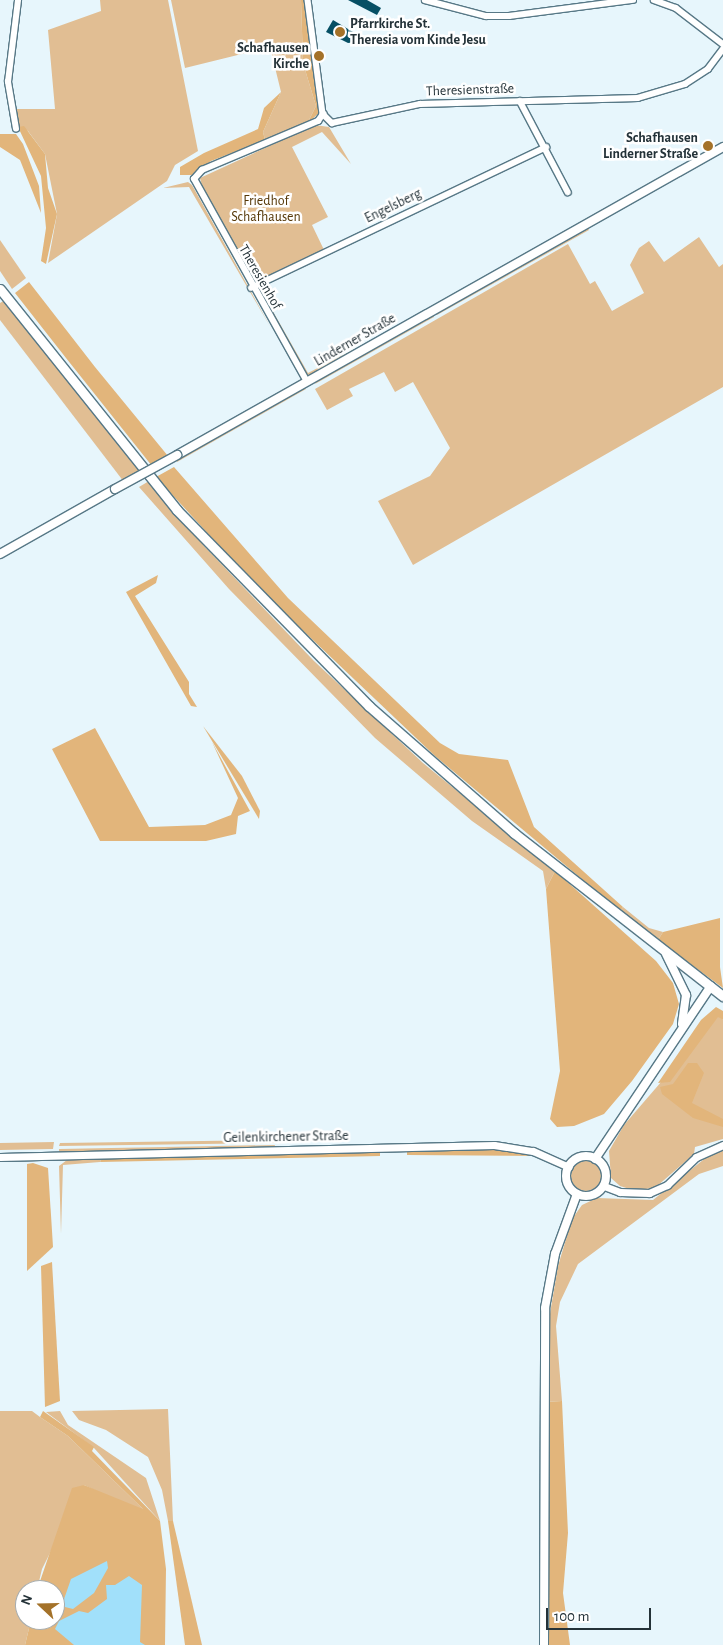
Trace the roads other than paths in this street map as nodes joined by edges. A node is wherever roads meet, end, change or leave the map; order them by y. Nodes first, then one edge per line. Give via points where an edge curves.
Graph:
1 (18, 0) edge
2 (308, 0) edge
3 (425, 0) edge
4 (633, 0) edge
5 (654, 0) edge
6 (669, 2) edge
7 (723, 44) edge
8 (723, 49) edge
9 (520, 101) junction
10 (324, 114) junction
11 (16, 130) dead end
12 (546, 147) junction
13 (723, 147) edge
14 (568, 192) dead end
15 (252, 288) junction
16 (0, 289) edge
17 (307, 382) junction
18 (0, 554) edge
19 (663, 950) junction
20 (711, 986) junction
21 (723, 996) edge
22 (680, 1031) junction
23 (723, 1145) edge
24 (0, 1157) edge
25 (596, 1159) junction
26 (569, 1167) junction
27 (604, 1186) junction
28 (577, 1194) junction
29 (544, 1645) edge

1 - 11 street via 8,82
2 - 10 street
3 - 4 street via 486,16
5 - 6 street
6 - 7 street
8 - 9 street, Theresienstraße via 708,69 685,84 638,98
9 - 10 street, Theresienstraße via 420,104 332,123
9 - 12 street
10 - 15 street, Theresienhof via 318,121 209,167 194,179
12 - 14 street
12 - 15 street, Engelsberg
13 - 17 main road, Linderner Straße
15 - 17 street, Theresienhof
16 - 19 main road via 177,510 272,610 444,774
17 - 18 main road, Linderner Straße, bridge
19 - 20 main road
19 - 22 main road via 686,995
20 - 21 main road
20 - 22 main road
22 - 25 main road
23 - 27 street via 696,1157 667,1185 649,1193 620,1192
24 - 26 street, Geilenkirchener Straße via 494,1145 534,1151
25 - 26 main road via 579,1158
25 - 27 main road via 606,1172
26 - 28 main road via 568,1184
27 - 28 main road via 594,1195
28 - 29 main road via 555,1254 543,1326

